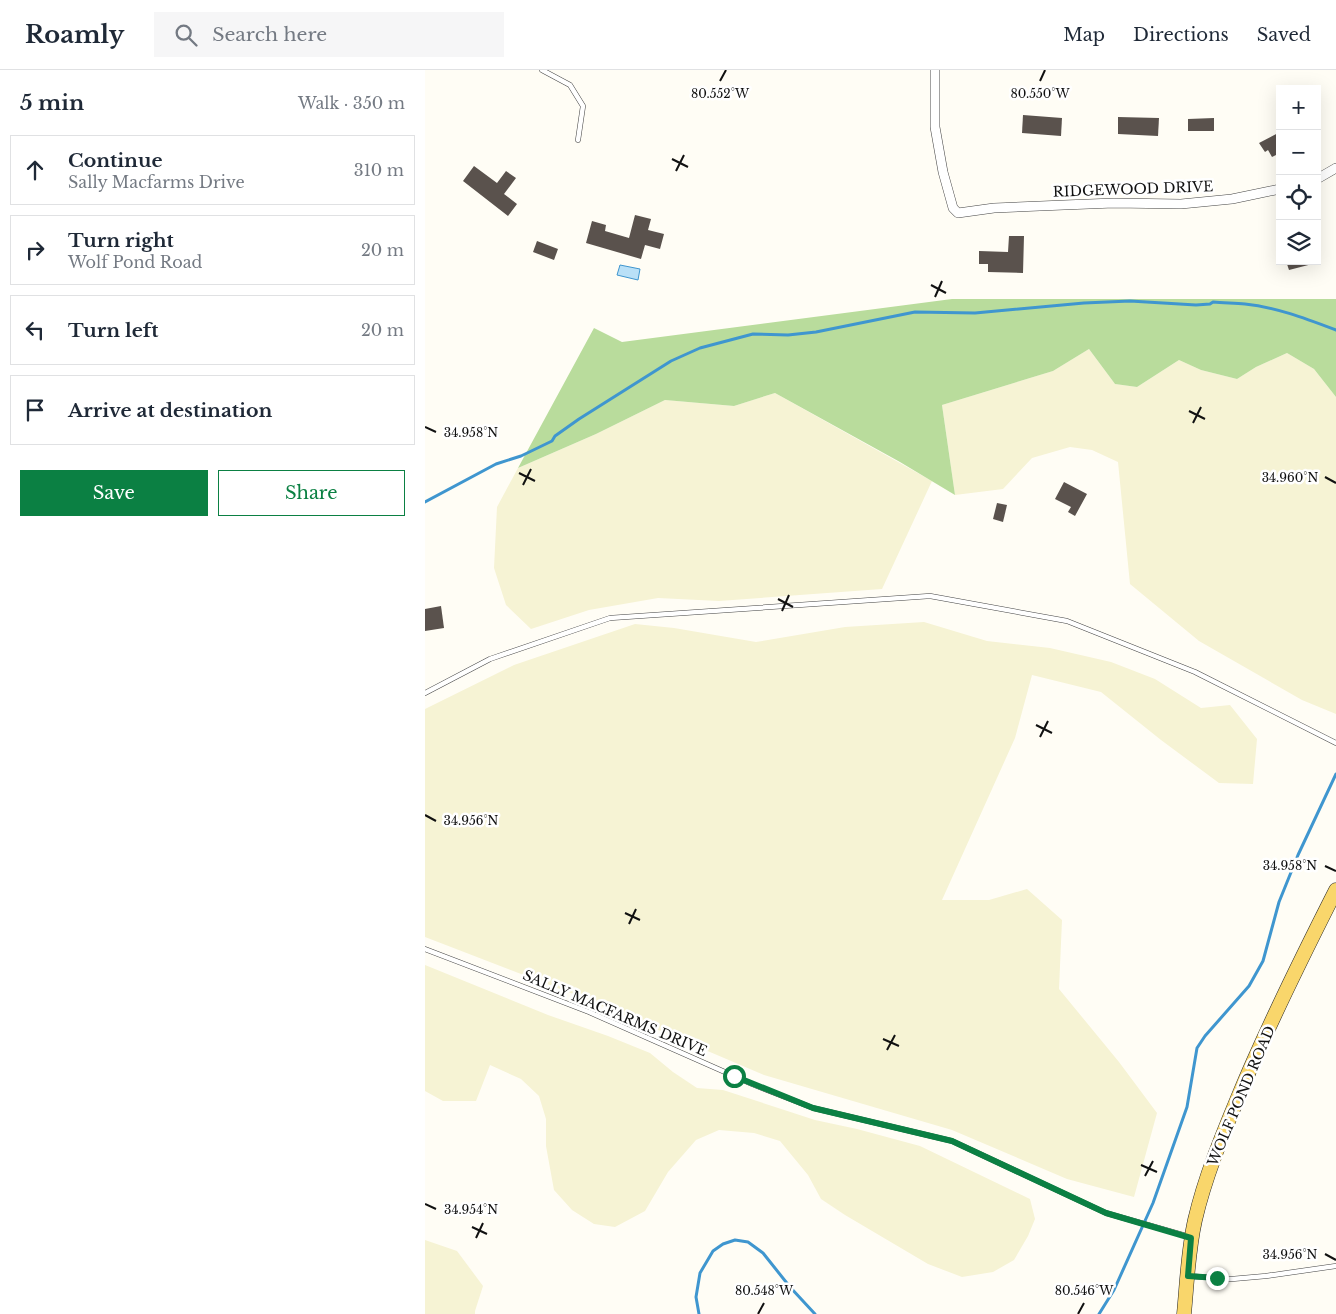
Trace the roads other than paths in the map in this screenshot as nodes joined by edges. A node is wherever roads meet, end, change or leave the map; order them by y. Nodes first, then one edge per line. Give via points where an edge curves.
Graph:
1 (542, 70) edge
2 (935, 70) edge
3 (578, 140) dead end
4 (1336, 168) edge
5 (1321, 177) edge
6 (1276, 190) edge
7 (425, 693) edge
8 (1336, 743) edge
9 (1336, 890) edge
10 (425, 949) edge
11 (1191, 1238) junction
12 (1336, 1266) edge
13 (1188, 1276) junction
14 (1184, 1314) edge

1 - 3 lane via 570,85 583,106
2 - 6 street, RIDGEWOOD DRIVE via 935,127 943,172 953,208 958,213 994,208 1114,203 1181,204 1232,199
4 - 5 street
7 - 8 lane via 490,659 610,618 930,596 1067,620 1195,672
9 - 11 main road, WOLF POND ROAD via 1256,1053 1216,1149
10 - 11 lane, SALLY MACFARMS DRIVE via 589,1012 813,1108 952,1141 1106,1213
11 - 13 main road, WOLF POND ROAD
12 - 13 lane via 1232,1279
13 - 14 main road, WOLF POND ROAD

